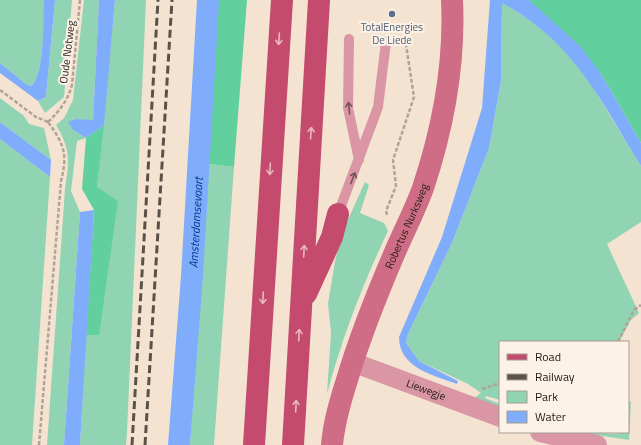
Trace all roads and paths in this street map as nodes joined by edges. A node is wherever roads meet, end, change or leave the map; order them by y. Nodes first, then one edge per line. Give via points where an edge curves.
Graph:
1 (80, 0) edge
2 (282, 0) edge
3 (320, 0) edge
4 (452, 0) edge
5 (349, 39) dead end
6 (386, 42) dead end
7 (406, 45) dead end
8 (0, 90) edge
9 (48, 122) junction
10 (359, 160) junction
11 (338, 214) joint
12 (406, 228) junction
13 (301, 304) junction
14 (641, 304) edge
15 (618, 341) edge
16 (352, 362) junction
17 (499, 383) edge
18 (486, 386) dead end
19 (499, 417) edge
20 (255, 418) junction
21 (544, 433) edge
22 (39, 445) edge
23 (246, 445) edge
24 (254, 445) edge
25 (293, 445) edge
26 (332, 445) edge
27 (597, 445) edge

1 - 9 path, Oude Notweg via 69,97
2 -> 20 main road
13 -> 3 main road
4 - 12 main road, Robertus Nurksweg via 453,21 448,81 438,135 422,189
10 -> 5 lane via 348,108
6 - 10 lane via 378,107
7 - 12 path via 414,97 393,160 396,186 386,211 390,222
8 - 9 path via 36,117
9 - 22 path via 61,143 65,159
11 -> 10 lane
11 - 13 main road via 332,237
12 - 16 main road, Robertus Nurksweg
25 -> 13 main road
14 - 15 path via 634,310
16 - 19 street, Liewegje
16 - 26 main road, Robertus Nurksweg via 337,413
17 - 18 path
20 - 23 main road
20 - 24 main road
21 - 27 street

